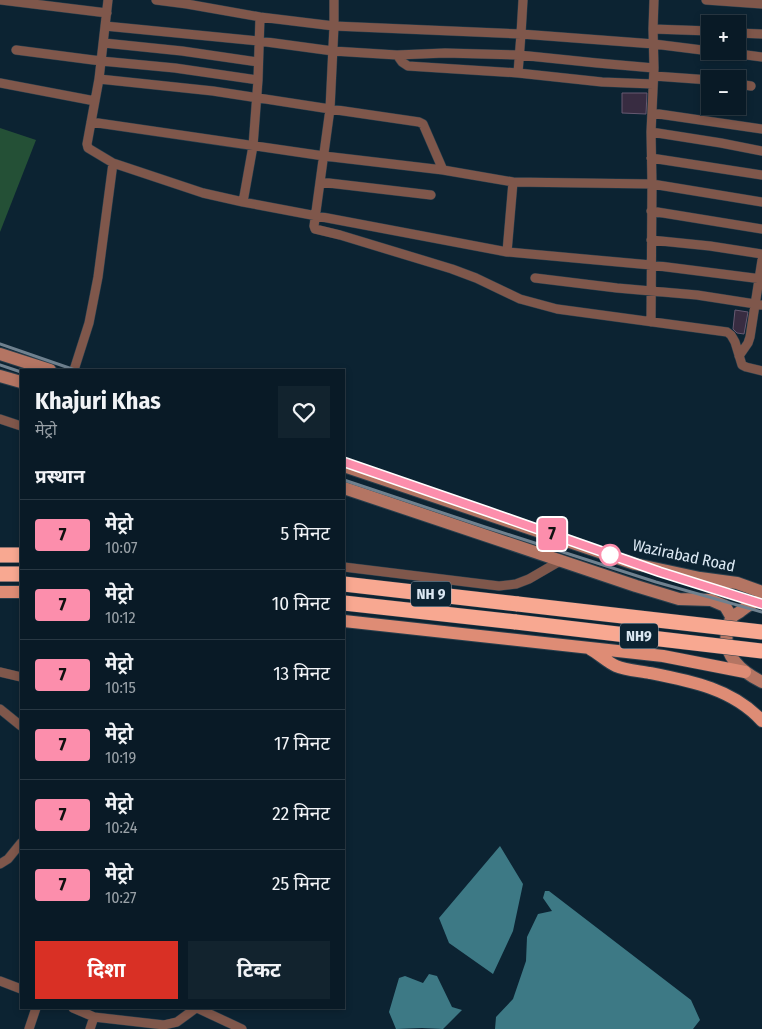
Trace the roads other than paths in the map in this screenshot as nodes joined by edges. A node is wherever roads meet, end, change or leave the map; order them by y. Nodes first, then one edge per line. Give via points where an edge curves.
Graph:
1 (1, 0) edge
2 (108, 0) edge
3 (156, 0) edge
4 (334, 0) edge
5 (523, 0) edge
6 (654, 0) edge
7 (706, 0) edge
8 (762, 4) edge
9 (107, 13) junction
10 (260, 17) junction
11 (105, 26) junction
12 (334, 26) junction
13 (653, 28) junction
14 (701, 31) edge
15 (746, 33) edge
16 (522, 34) junction
17 (762, 34) edge
18 (259, 42) junction
19 (104, 43) junction
20 (654, 44) junction
21 (701, 49) edge
22 (16, 50) dead end
23 (333, 51) junction
24 (397, 54) junction
25 (519, 55) junction
26 (746, 55) edge
27 (762, 57) edge
28 (101, 61) junction
29 (258, 62) junction
30 (518, 73) junction
31 (654, 76) junction
32 (99, 79) junction
33 (701, 79) edge
34 (258, 80) junction
35 (0, 83) edge
36 (746, 85) edge
37 (751, 86) dead end
38 (257, 98) junction
39 (95, 101) junction
40 (330, 109) junction
41 (652, 113) junction
42 (91, 122) junction
43 (762, 128) edge
44 (650, 132) junction
45 (253, 146) junction
46 (762, 151) edge
47 (324, 156) junction
48 (651, 158) junction
49 (114, 163) junction
50 (443, 170) junction
51 (762, 175) edge
52 (320, 182) junction
53 (513, 182) junction
54 (652, 184) junction
55 (431, 195) dead end
56 (243, 202) junction
57 (762, 202) edge
58 (651, 211) junction
59 (316, 216) junction
60 (762, 229) edge
61 (651, 240) junction
62 (507, 252) junction
63 (762, 254) edge
64 (762, 260) edge
65 (651, 265) junction
66 (534, 278) dead end
67 (761, 279) edge
68 (651, 292) junction
69 (759, 305) edge
70 (651, 322) junction
71 (751, 332) junction
72 (762, 332) edge
73 (0, 354) edge
74 (740, 356) junction
75 (47, 369) edge
76 (74, 369) edge
77 (762, 371) edge
78 (0, 376) edge
79 (20, 382) edge
80 (0, 419) edge
81 (20, 426) edge
82 (345, 466) edge
83 (345, 488) edge
84 (0, 555) edge
85 (20, 555) edge
86 (560, 561) junction
87 (345, 567) edge
88 (0, 574) edge
89 (20, 574) edge
90 (345, 584) edge
91 (0, 592) edge
92 (20, 592) edge
93 (762, 592) edge
94 (762, 600) edge
95 (345, 604) edge
96 (732, 618) junction
97 (345, 621) edge
98 (516, 622) joint
99 (762, 632) edge
100 (589, 648) junction
101 (762, 651) edge
102 (0, 672) edge
103 (745, 672) junction
104 (20, 677) edge
105 (762, 682) edge
106 (1, 713) edge
107 (762, 721) edge
108 (20, 725) edge
109 (20, 845) edge
110 (0, 864) edge
111 (0, 981) edge
112 (20, 989) edge
113 (36, 1009) edge
114 (76, 1009) edge
115 (195, 1009) edge
116 (198, 1009) edge
117 (94, 1016) junction
118 (29, 1029) edge
119 (90, 1029) edge
120 (242, 1029) edge

1 - 9 street
2 - 9 street
3 - 10 street
4 - 12 street
5 - 16 street
6 - 13 street
7 - 8 street
9 - 11 street
10 - 12 street
10 - 18 street
11 - 18 street
11 - 19 street
12 - 16 street
12 - 23 street
13 - 14 street
13 - 20 street
15 - 17 street
16 - 20 street
16 - 25 street
18 - 23 street
18 - 29 street
19 - 28 street
19 - 29 street
20 - 21 street
20 - 31 street
22 - 28 street
23 - 24 street
23 - 40 street
24 - 25 street
24 - 30 street via 408,66
25 - 30 street
25 - 31 street via 597,63
26 - 27 street
28 - 32 street
28 - 34 street
29 - 34 street
30 - 31 street via 602,82
31 - 33 street
31 - 41 street
32 - 38 street
32 - 39 street
34 - 38 street
35 - 39 street
36 - 37 street
38 - 40 street
38 - 45 street
39 - 42 street
40 - 47 street
40 - 50 street via 423,124
41 - 43 street
41 - 44 street
42 - 45 street
42 - 49 street via 88,148
44 - 46 street
44 - 48 street
45 - 47 street
45 - 56 street
47 - 50 street
47 - 52 street
48 - 51 street
48 - 54 street
49 - 56 street via 203,193
49 - 76 street via 98,277 89,323
50 - 53 street
52 - 55 street
52 - 59 street
53 - 54 street
53 - 62 street
54 - 57 street
54 - 58 street
56 - 59 street
58 - 60 street
58 - 61 street
59 - 62 street
59 - 70 street via 316,230 452,269 520,299 557,309
61 - 63 street
61 - 65 street
62 - 65 street
64 - 67 street
65 - 67 street
65 - 68 street
66 - 68 street
67 - 69 street
68 - 69 street via 697,295
68 - 70 street
69 - 71 street
70 - 74 street via 727,332 732,335
71 - 72 street
71 - 74 street
73 - 75 main road
74 - 77 street via 742,365
78 - 79 main road
80 - 81 street
82 - 93 main road, Wazirabad Road via 635,564 737,583
83 - 86 main road
84 - 85 highway
86 - 87 street via 516,584 499,586
86 - 96 main road via 680,599 710,600 725,606
88 - 89 highway
90 - 99 highway, NH 9, bridge
91 - 92 main road
94 - 96 main road via 753,602
95 - 98 highway, NH 9
96 - 103 main road via 726,637 728,647 731,657
97 - 100 main road
98 - 101 highway, NH9, bridge
100 - 103 main road via 663,656
100 - 107 main road via 617,666 681,678 713,688 736,699
102 - 104 street
103 - 105 main road
106 - 108 street
109 - 110 street
111 - 112 street
113 - 118 street
114 - 117 street
115 - 117 street via 177,1022 164,1025
116 - 120 street
117 - 119 street

